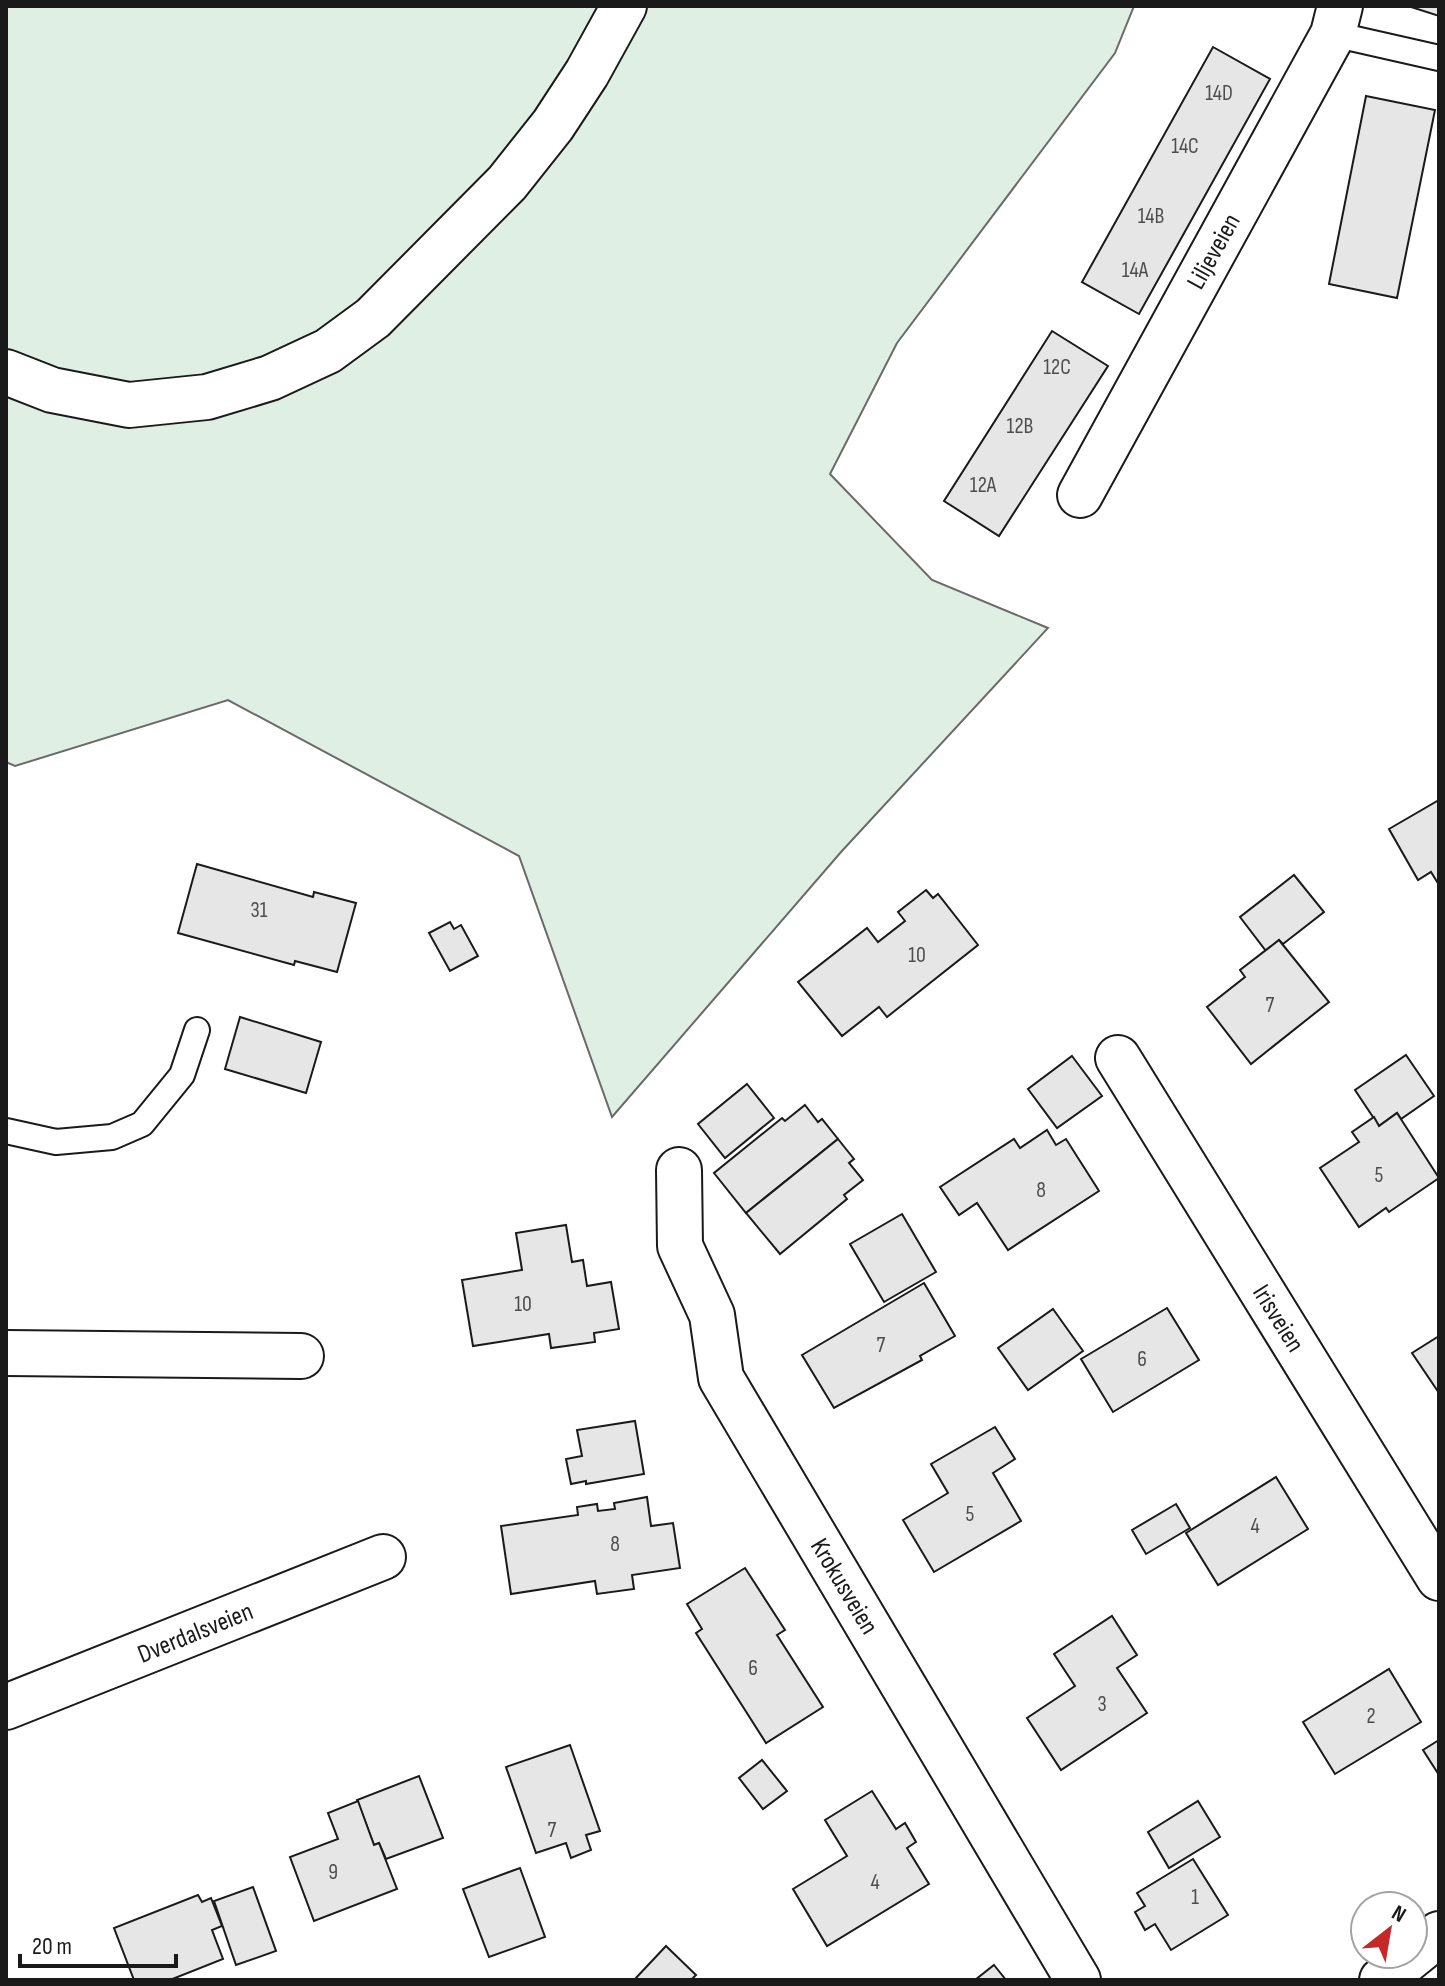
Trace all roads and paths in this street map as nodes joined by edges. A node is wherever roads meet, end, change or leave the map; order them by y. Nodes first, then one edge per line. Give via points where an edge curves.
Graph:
1 (624, 6) edge
2 (1336, 20) edge
3 (1439, 58) edge
4 (6, 372) edge
5 (1080, 495) dead end
6 (197, 1030) dead end
7 (1118, 1058) dead end
8 (6, 1131) edge
9 (679, 1170) dead end
10 (6, 1353) edge
11 (301, 1356) dead end
12 (383, 1557) dead end
13 (1439, 1578) edge
14 (6, 1707) edge
15 (1439, 1934) edge
16 (1078, 1980) edge
17 (1382, 1980) edge

1 - 4 street via 562,112 507,183 373,318 328,351 270,378 207,397 129,405 52,390
2 - 3 lane
2 - 5 street, Liljeveien
6 - 8 lane via 182,1075 142,1124 112,1137 56,1142
7 - 13 street, Irisveien
9 - 16 street, Krokusveien via 680,1246 712,1315 721,1378
10 - 11 street
12 - 14 street, Dverdalsveien
15 - 17 street

